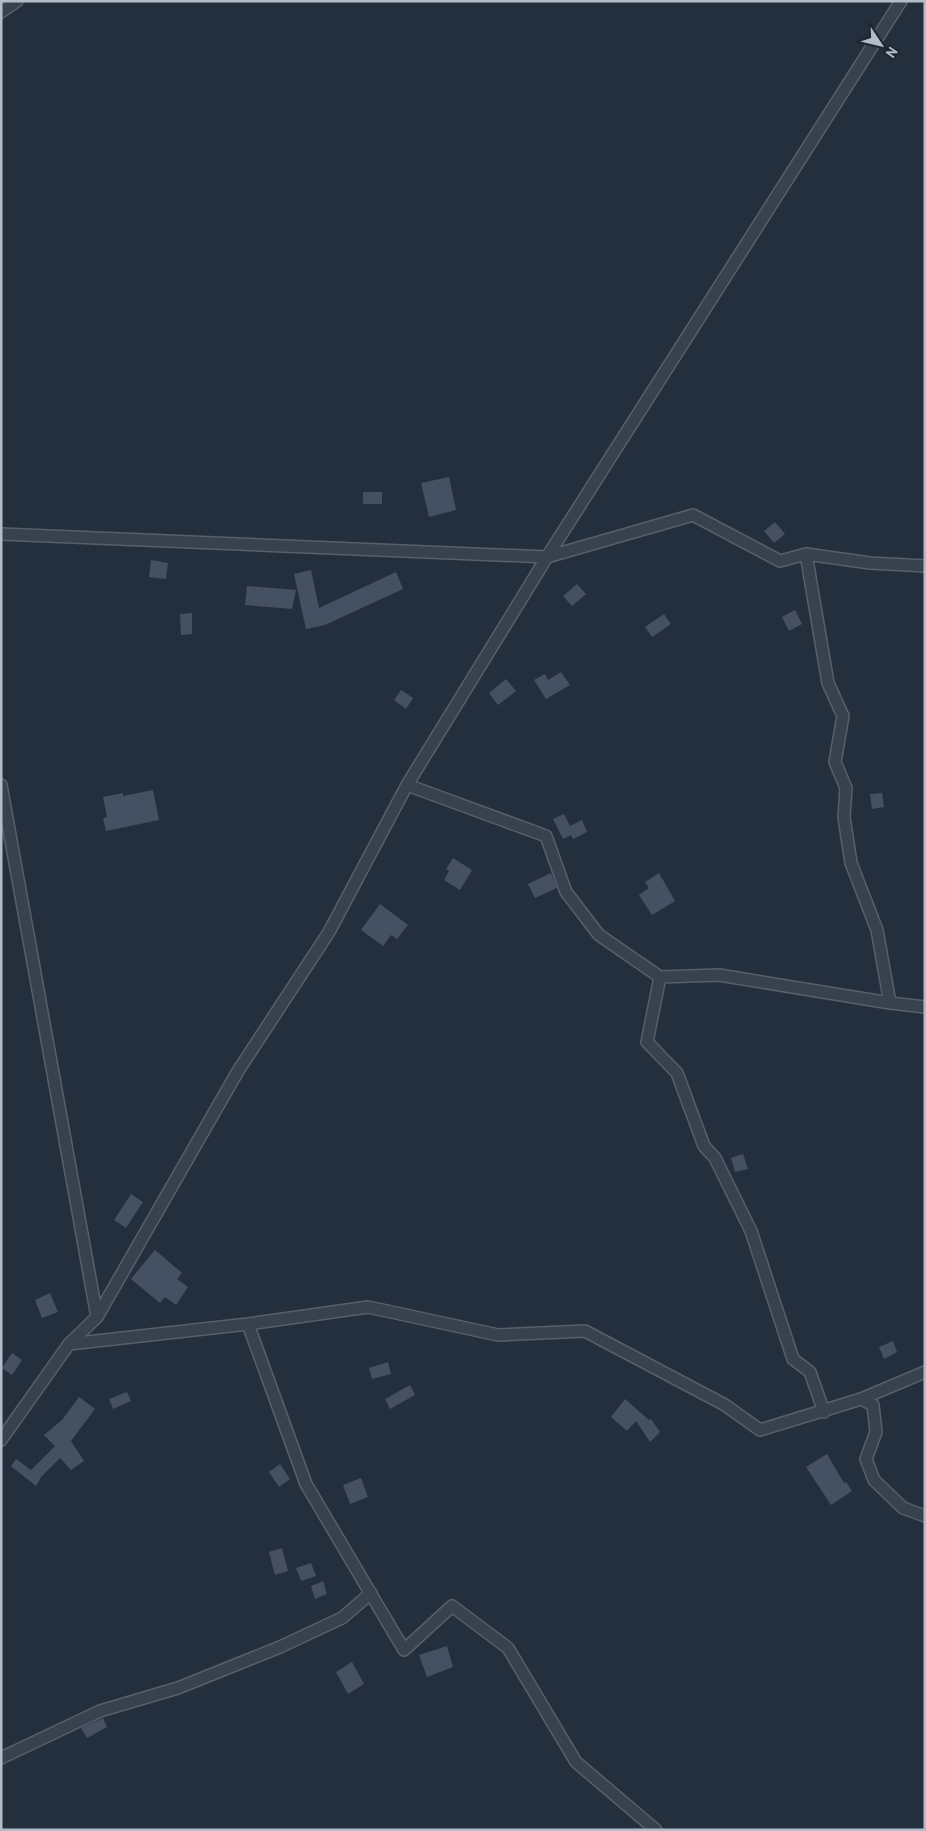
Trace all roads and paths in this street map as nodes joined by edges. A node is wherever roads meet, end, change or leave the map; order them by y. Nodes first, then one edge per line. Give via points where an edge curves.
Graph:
1 (17, 1) edge
2 (902, 1) edge
3 (1, 12) edge
4 (1, 534) edge
5 (806, 554) junction
6 (547, 557) junction
7 (925, 566) edge
8 (1, 785) edge
9 (407, 785) junction
10 (660, 977) junction
11 (890, 1003) junction
12 (925, 1007) edge
13 (97, 1317) junction
14 (248, 1324) junction
15 (70, 1344) junction
16 (925, 1372) edge
17 (861, 1399) junction
18 (824, 1412) junction
19 (1, 1440) edge
20 (925, 1516) edge
21 (371, 1593) junction
22 (1, 1758) edge
23 (656, 1830) edge

1 - 3 street
2 - 6 street
4 - 6 street
5 - 6 street via 780,562 693,515
5 - 7 street via 870,563
5 - 11 street via 828,683 843,716 835,762 846,788 844,817 851,863 877,930
6 - 9 street
8 - 13 street
9 - 10 street via 546,836 566,892 599,936
9 - 13 street via 329,932 238,1071
10 - 11 street via 719,975
10 - 18 street via 647,1042 677,1073 704,1146 715,1158 751,1231 793,1359 810,1372
11 - 12 street
13 - 15 street
14 - 15 street
14 - 18 street via 368,1307 498,1335 585,1331 725,1405 760,1430
14 - 21 street via 306,1484
15 - 19 street
16 - 17 street
17 - 18 street
17 - 20 street via 873,1406 876,1432 866,1459 874,1480 903,1508
21 - 22 street via 342,1618 280,1647 178,1688 100,1711
21 - 23 street via 404,1650 452,1606 508,1648 576,1762

